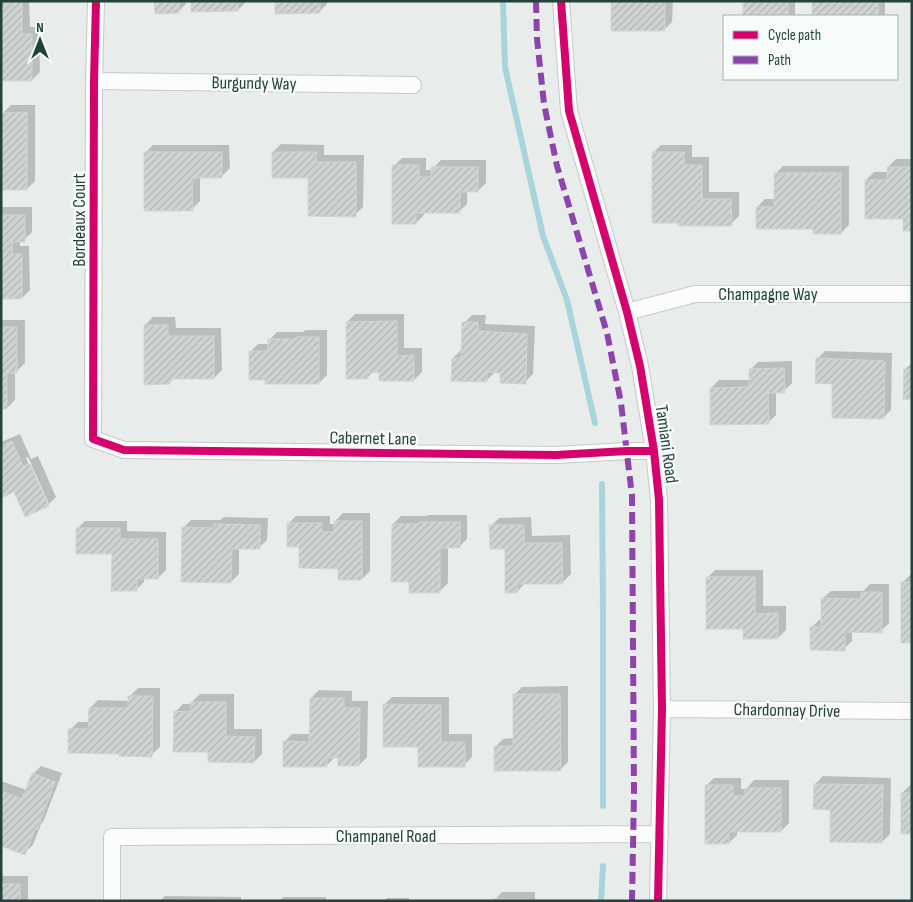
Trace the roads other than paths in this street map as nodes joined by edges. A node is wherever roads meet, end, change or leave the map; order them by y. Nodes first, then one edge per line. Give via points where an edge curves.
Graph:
1 (96, 1) edge
2 (560, 1) edge
3 (94, 81) junction
4 (413, 85) dead end
5 (912, 294) edge
6 (627, 312) junction
7 (93, 439) joint
8 (654, 451) junction
9 (662, 709) junction
10 (912, 711) edge
11 (660, 834) junction
12 (112, 901) edge
13 (658, 901) edge

1 - 3 street, Bordeaux Court
2 - 6 street, Tamiani Road via 569,112
3 - 4 street, Burgundy Way
3 - 7 street, Bordeaux Court
5 - 6 street, Champagne Way via 695,294
6 - 8 street, Tamiani Road
7 - 8 street, Cabernet Lane via 124,450 546,455
8 - 9 street, Tamiani Road via 659,500
9 - 10 street, Chardonnay Drive
9 - 11 street, Tamiani Road
11 - 12 street, Champanel Road via 112,838
11 - 13 street, Tamiani Road

